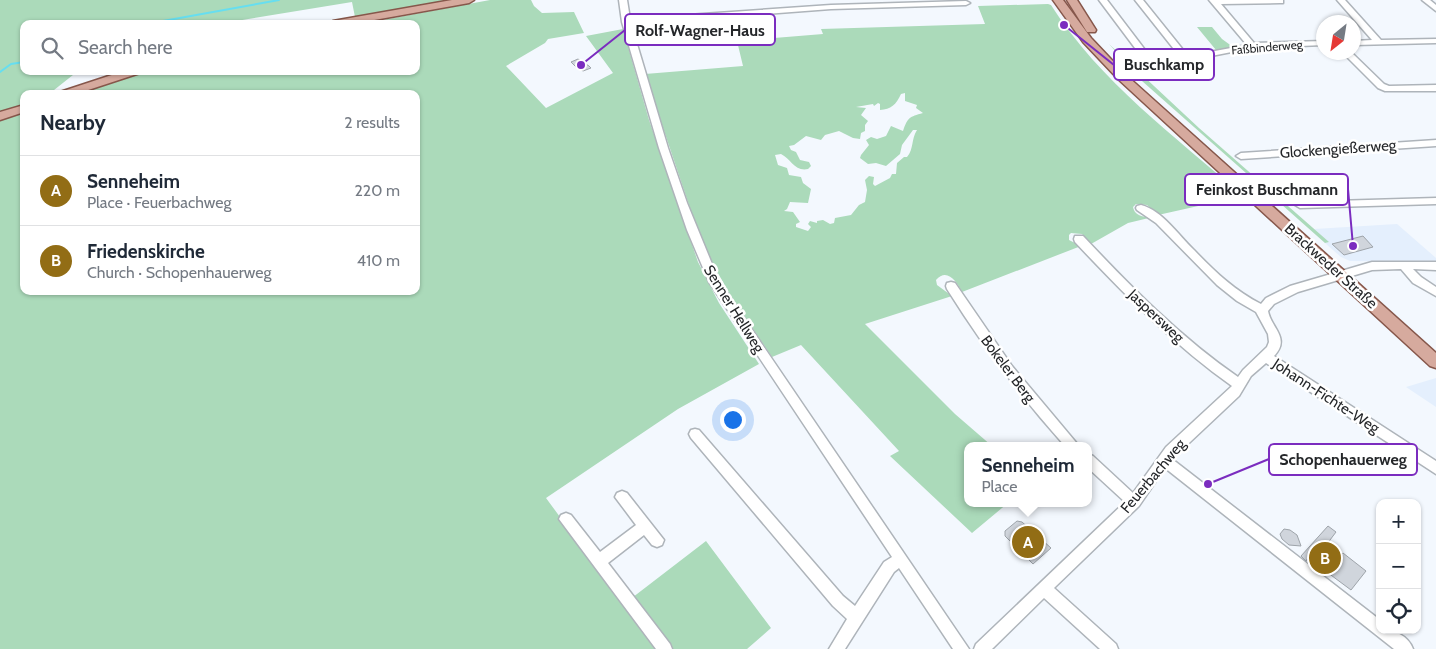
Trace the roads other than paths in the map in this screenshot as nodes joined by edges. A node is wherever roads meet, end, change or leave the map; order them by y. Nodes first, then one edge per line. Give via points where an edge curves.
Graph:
1 (469, 0) edge
2 (623, 0) edge
3 (1058, 0) edge
4 (1072, 0) edge
5 (1103, 0) edge
6 (1139, 0) edge
7 (1280, 0) edge
8 (1341, 0) edge
9 (1426, 0) edge
10 (1214, 1) edge
11 (907, 2) edge
12 (966, 3) dead end
13 (1436, 9) edge
14 (356, 20) edge
15 (626, 22) junction
16 (1436, 41) edge
17 (1361, 42) edge
18 (1378, 42) junction
19 (1316, 43) edge
20 (1252, 46) junction
21 (1186, 59) junction
22 (1354, 60) edge
23 (123, 75) edge
24 (1436, 88) edge
25 (77, 90) edge
26 (20, 109) edge
27 (0, 116) edge
28 (1436, 143) edge
29 (1241, 156) dead end
30 (1436, 201) edge
31 (1300, 206) dead end
32 (1141, 208) dead end
33 (1079, 239) dead end
34 (1403, 265) junction
35 (1436, 266) edge
36 (1345, 274) junction
37 (951, 286) dead end
38 (1436, 292) edge
39 (1262, 310) junction
40 (1436, 350) edge
41 (1265, 356) junction
42 (1436, 362) edge
43 (1240, 385) junction
44 (695, 434) dead end
45 (1069, 442) edge
46 (1164, 460) junction
47 (1092, 464) edge
48 (1436, 468) edge
49 (622, 497) dead end
50 (1134, 502) junction
51 (566, 518) dead end
52 (645, 526) junction
53 (657, 540) dead end
54 (901, 559) junction
55 (598, 562) junction
56 (1044, 589) junction
57 (856, 617) junction
58 (1376, 625) edge
59 (1387, 634) edge
60 (665, 649) edge
61 (836, 649) edge
62 (962, 649) edge
63 (981, 649) edge
64 (1111, 649) edge
65 (1406, 649) edge

1 - 14 main road
2 - 15 street, Senner Hellweg
3 - 36 main road, Brackweder Straße via 1087,40 1115,70
4 - 36 main road, Brackweder Straße via 1096,38 1129,76
5 - 21 street, Faßbinderweg via 1149,67
6 - 21 street
7 - 10 street
8 - 18 street
9 - 13 street
10 - 20 street
11 - 12 street
11 - 15 street
15 - 54 street, Senner Hellweg via 650,106 693,233 714,282
16 - 18 street
17 - 18 street
19 - 20 street, Faßbinderweg
20 - 21 street, Faßbinderweg
22 - 24 street via 1376,84 1385,88
23 - 25 main road
26 - 27 main road
28 - 29 street, Glockengießerweg
30 - 31 street
32 - 39 street via 1156,217 1244,302
33 - 43 street, Jaspersweg via 1169,330
34 - 35 street
34 - 36 street via 1384,265
34 - 38 street via 1417,280
36 - 39 street via 1280,294
36 - 40 main road, Brackweder Straße
36 - 42 main road, Brackweder Straße
37 - 45 street, Bokeler Berg via 1000,361
39 - 41 street, Feuerbachweg via 1275,338 1272,350
41 - 43 street, Feuerbachweg via 1247,373
41 - 48 street, Johann-Fichte-Weg
43 - 46 street, Feuerbachweg
44 - 57 street via 838,601
46 - 50 street, Feuerbachweg
46 - 58 street
47 - 50 street
49 - 52 street
50 - 56 street, Feuerbachweg
51 - 55 street
52 - 53 street
52 - 55 street
54 - 57 street via 889,567
54 - 62 street, Senner Hellweg
55 - 60 street
56 - 63 street, Feuerbachweg
56 - 64 street
57 - 61 street
59 - 65 street

